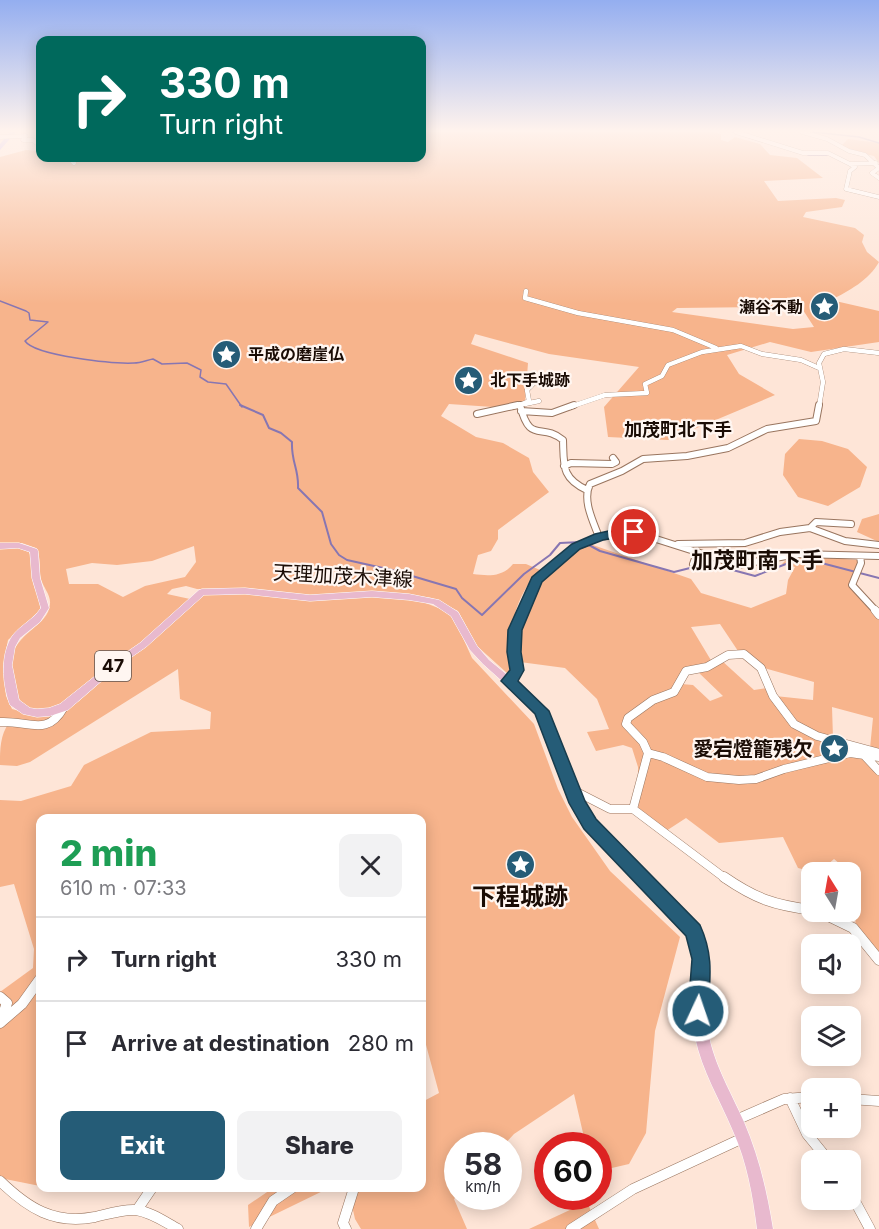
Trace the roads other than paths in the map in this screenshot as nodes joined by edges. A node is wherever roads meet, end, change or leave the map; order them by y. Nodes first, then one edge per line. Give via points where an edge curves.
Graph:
1 (848, 189) edge
2 (879, 197) edge
3 (526, 291) dead end
4 (718, 348) junction
5 (879, 353) edge
6 (819, 368) junction
7 (540, 376) dead end
8 (539, 401) dead end
9 (521, 408) junction
10 (477, 414) dead end
11 (613, 459) dead end
12 (564, 466) junction
13 (586, 490) junction
14 (851, 524) dead end
15 (810, 528) junction
16 (599, 537) junction
17 (673, 544) junction
18 (879, 545) edge
19 (0, 546) edge
20 (697, 553) junction
21 (860, 556) junction
22 (879, 556) edge
23 (693, 564) dead end
24 (879, 615) edge
25 (508, 681) junction
26 (64, 707) junction
27 (0, 722) edge
28 (648, 753) junction
29 (864, 755) junction
30 (879, 755) edge
31 (879, 771) edge
32 (571, 789) junction
33 (633, 809) junction
34 (801, 908) edge
35 (841, 922) edge
36 (879, 960) edge
37 (36, 985) edge
38 (0, 997) edge
39 (0, 1022) edge
40 (790, 1098) junction
41 (801, 1098) edge
42 (861, 1100) edge
43 (879, 1101) edge
44 (736, 1120) junction
45 (744, 1138) junction
46 (820, 1150) edge
47 (0, 1181) edge
48 (150, 1192) edge
49 (286, 1192) edge
50 (353, 1192) edge
51 (137, 1210) junction
52 (860, 1210) edge
53 (178, 1229) edge
54 (256, 1229) edge
55 (346, 1229) edge
56 (572, 1229) edge
57 (765, 1229) edge
58 (870, 1229) edge

1 - 2 street
3 - 4 street via 525,298 600,318 673,330
4 - 6 street via 748,347
4 - 9 street via 668,365 662,376 645,384 644,394 605,395 552,413
5 - 6 street via 829,351
6 - 13 street via 823,382 816,421 767,429 718,450 643,459 590,484
7 - 9 street via 528,388 529,401
8 - 9 street
9 - 10 street
9 - 12 street via 526,425 532,430 552,432 563,440
11 - 12 street via 616,462 612,464
12 - 13 street via 567,477
13 - 16 street
14 - 15 street via 816,522
15 - 17 street via 745,543
15 - 18 street via 845,541
16 - 17 street via 634,532
16 - 25 street via 565,554 536,580 515,630 517,670
17 - 20 street
19 - 26 main road, 天理加茂木津線 / 47 via 19,545 34,551 36,578 46,604 44,612 10,647 7,665 12,697 18,706 37,713
20 - 21 street via 746,565 797,554
20 - 23 street
21 - 22 street
21 - 24 street via 852,585
25 - 26 main road, 天理加茂木津線 / 47 via 473,648 455,614 436,602 372,594 310,598 214,590 197,595
25 - 32 main road, 天理加茂木津線 / 47 via 541,711
26 - 27 street via 59,718 44,727
28 - 29 street via 707,777 739,780 850,753
28 - 30 street via 628,728 628,718 653,700 674,692 686,671 707,667 724,656 738,653 759,664 773,696 794,724 817,736
28 - 33 street
29 - 30 street
29 - 31 street
32 - 33 street via 610,809
32 - 44 main road, 天理加茂木津線 / 47 via 601,837 686,921 697,938 702,1036
33 - 34 street via 748,894
35 - 36 street via 853,928
37 - 39 street via 22,1004
38 - 39 street via 7,1003
40 - 41 street
40 - 44 street
40 - 46 street via 807,1134
42 - 43 street
44 - 45 main road, 天理加茂木津線 / 47
45 - 56 street via 688,1160
45 - 57 main road, 天理加茂木津線 / 47
47 - 51 street via 15,1196 56,1220
48 - 51 street
49 - 54 street via 273,1201
50 - 55 street via 343,1223
51 - 53 street
52 - 58 street

